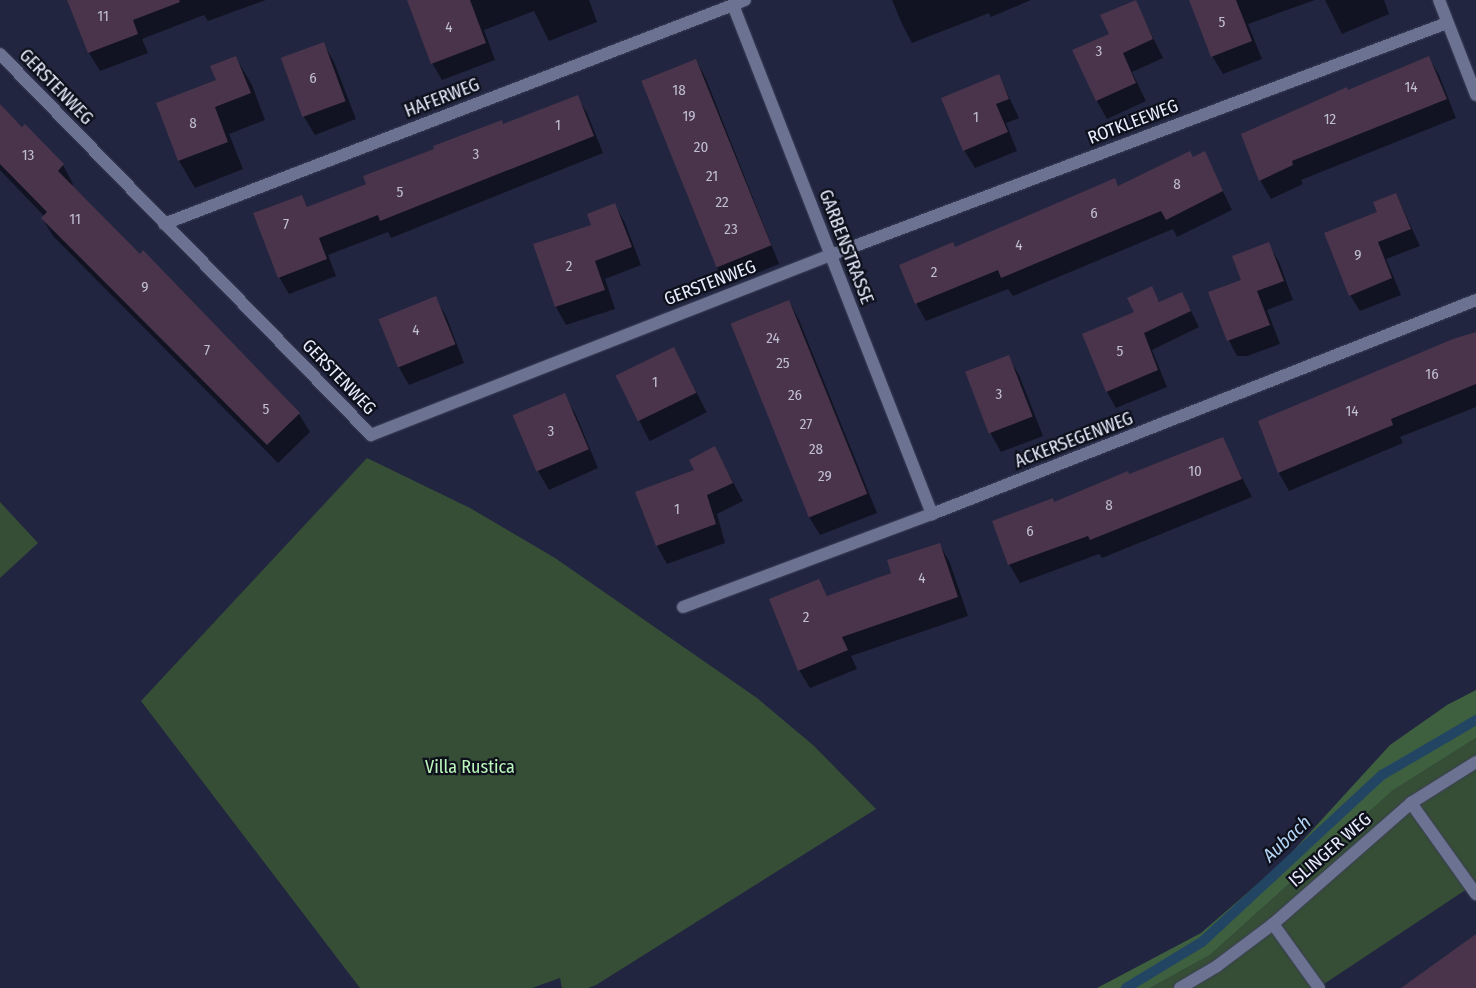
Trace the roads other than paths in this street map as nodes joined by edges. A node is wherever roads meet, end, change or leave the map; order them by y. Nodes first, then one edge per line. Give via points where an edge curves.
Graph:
1 (746, 0) edge
2 (1439, 0) edge
3 (733, 5) junction
4 (1447, 23) junction
5 (0, 54) edge
6 (1476, 95) edge
7 (164, 224) junction
8 (831, 255) junction
9 (1476, 300) edge
10 (932, 514) junction
11 (683, 607) dead end
12 (1476, 762) edge
13 (1411, 803) junction
14 (1476, 894) edge
15 (1273, 924) junction
16 (1180, 988) edge
17 (1319, 988) edge

1 - 3 street
2 - 4 street
3 - 7 street, HAFERWEG
3 - 8 street, GARBENSTRASSE
4 - 6 street
4 - 8 street, ROTKLEEWEG
5 - 7 street, GERSTENWEG
7 - 8 street, GERSTENWEG via 371,435
8 - 10 street, GARBENSTRASSE
9 - 10 street, ACKERSEGENWEG
10 - 11 street, ACKERSEGENWEG
12 - 13 street, ISLINGER WEG
13 - 14 street
13 - 15 street, ISLINGER WEG
15 - 16 street, ISLINGER WEG via 1217,966
15 - 17 street

